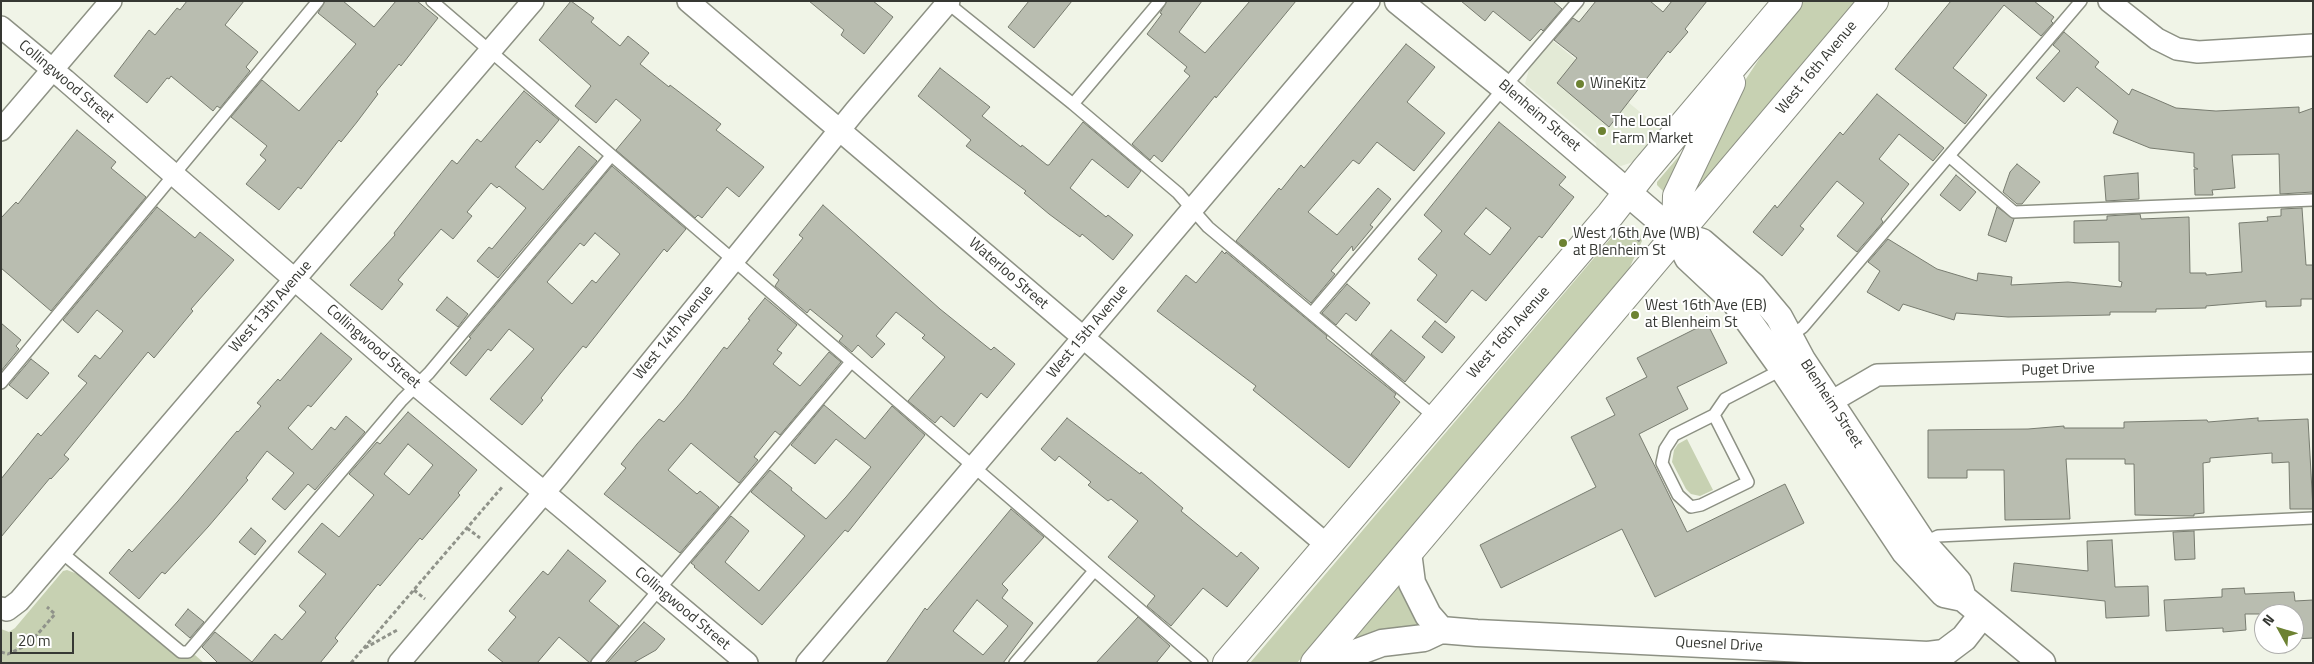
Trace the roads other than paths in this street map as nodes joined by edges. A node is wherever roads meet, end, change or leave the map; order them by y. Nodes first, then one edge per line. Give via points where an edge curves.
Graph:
1 (111, 1) edge
2 (318, 1) edge
3 (432, 1) edge
4 (532, 1) edge
5 (688, 1) edge
6 (1160, 1) edge
7 (1369, 1) edge
8 (1398, 1) edge
9 (1578, 1) edge
10 (1788, 1) edge
11 (1874, 1) edge
12 (2081, 1) edge
13 (947, 2) edge
14 (2113, 2) edge
15 (1, 27) edge
16 (2313, 45) edge
17 (491, 51) junction
18 (1740, 58) junction
19 (53, 70) junction
20 (1504, 87) junction
21 (1073, 104) junction
22 (1, 130) edge
23 (840, 130) junction
24 (611, 156) junction
25 (1949, 156) junction
26 (174, 176) junction
27 (1628, 192) junction
28 (2313, 200) edge
29 (1192, 209) junction
30 (1676, 234) junction
31 (733, 261) junction
32 (295, 279) junction
33 (1312, 313) junction
34 (1789, 336) junction
35 (1083, 338) junction
36 (851, 362) junction
37 (2313, 363) edge
38 (1783, 369) junction
39 (1, 383) edge
40 (416, 385) junction
41 (1821, 407) junction
42 (1714, 415) junction
43 (1436, 418) junction
44 (974, 466) junction
45 (544, 493) junction
46 (2313, 518) edge
47 (1924, 543) junction
48 (1328, 546) junction
49 (61, 552) junction
50 (1408, 552) junction
51 (1094, 571) junction
52 (659, 590) junction
53 (1963, 598) junction
54 (4, 609) edge
55 (1982, 616) junction
56 (1441, 630) junction
57 (399, 663) edge
58 (597, 663) edge
59 (747, 663) edge
60 (807, 663) edge
61 (1015, 663) edge
62 (1202, 663) edge
63 (1227, 663) edge
64 (1315, 663) edge
65 (1328, 663) edge
66 (2042, 663) edge

1 - 19 street
2 - 26 lane
3 - 17 lane
4 - 17 street, West 13th Avenue
5 - 23 street, Waterloo Street
6 - 21 lane
7 - 29 street, West 15th Avenue
8 - 20 street, Blenheim Street
9 - 20 lane
10 - 18 main road, West 16th Avenue
11 - 30 main road, West 16th Avenue
12 - 25 lane
13 - 21 lane
13 - 23 street, West 14th Avenue
14 - 16 street via 2157,39 2178,49 2198,52
15 - 19 street, Collingwood Street
17 - 24 lane
17 - 32 street, West 13th Avenue
18 - 27 main road, West 16th Avenue
18 - 30 main road via 1728,92 1677,196
19 - 22 street
19 - 26 street, Collingwood Street
20 - 27 street, Blenheim Street
20 - 33 lane
21 - 29 lane via 1178,193
23 - 31 street, West 14th Avenue
23 - 35 street, Waterloo Street
24 - 31 lane
24 - 40 lane
25 - 28 lane via 2014,212
25 - 34 lane via 1803,328
26 - 32 street, Collingwood Street
26 - 39 lane
27 - 30 street, Blenheim Street
27 - 43 main road, West 16th Avenue
29 - 33 lane via 1208,227
29 - 35 street, West 15th Avenue
30 - 34 street, Blenheim Street via 1702,242 1754,286
30 - 38 street, Blenheim Street via 1688,258 1735,302
30 - 50 main road, West 16th Avenue
31 - 36 lane
31 - 45 street, West 14th Avenue
32 - 40 street, Collingwood Street
32 - 49 street, West 13th Avenue
33 - 43 lane
34 - 41 street, Blenheim Street
35 - 44 street, West 15th Avenue
35 - 48 street, Waterloo Street
36 - 44 lane
36 - 52 lane
37 - 41 street, Puget Drive via 1877,375
38 - 41 street, Blenheim Street
38 - 42 lane via 1725,399
40 - 45 street, Collingwood Street
40 - 49 lane via 188,652 182,652
41 - 47 street, Blenheim Street
41 - 53 street, Blenheim Street via 1905,552 1944,594
42 - 42 lane via 1674,435 1665,449 1662,463 1678,495 1691,507 1748,482
43 - 48 main road, West 16th Avenue
44 - 51 lane
44 - 60 street, West 15th Avenue
45 - 52 street, Collingwood Street
45 - 57 street, West 14th Avenue
46 - 47 lane via 1938,536
47 - 53 street, Blenheim Street via 1958,582
48 - 63 main road, West 16th Avenue
49 - 54 street, West 13th Avenue via 19,601
50 - 56 street via 1412,583 1428,615
50 - 64 main road, West 16th Avenue
51 - 61 lane
51 - 62 lane
52 - 58 lane
52 - 59 street, Collingwood Street
53 - 55 street, Blenheim Street
55 - 56 street, Quesnel Drive via 1964,638 1944,653 1928,655
55 - 66 street, Blenheim Street
56 - 65 street, Quesnel Drive via 1424,638 1382,642

